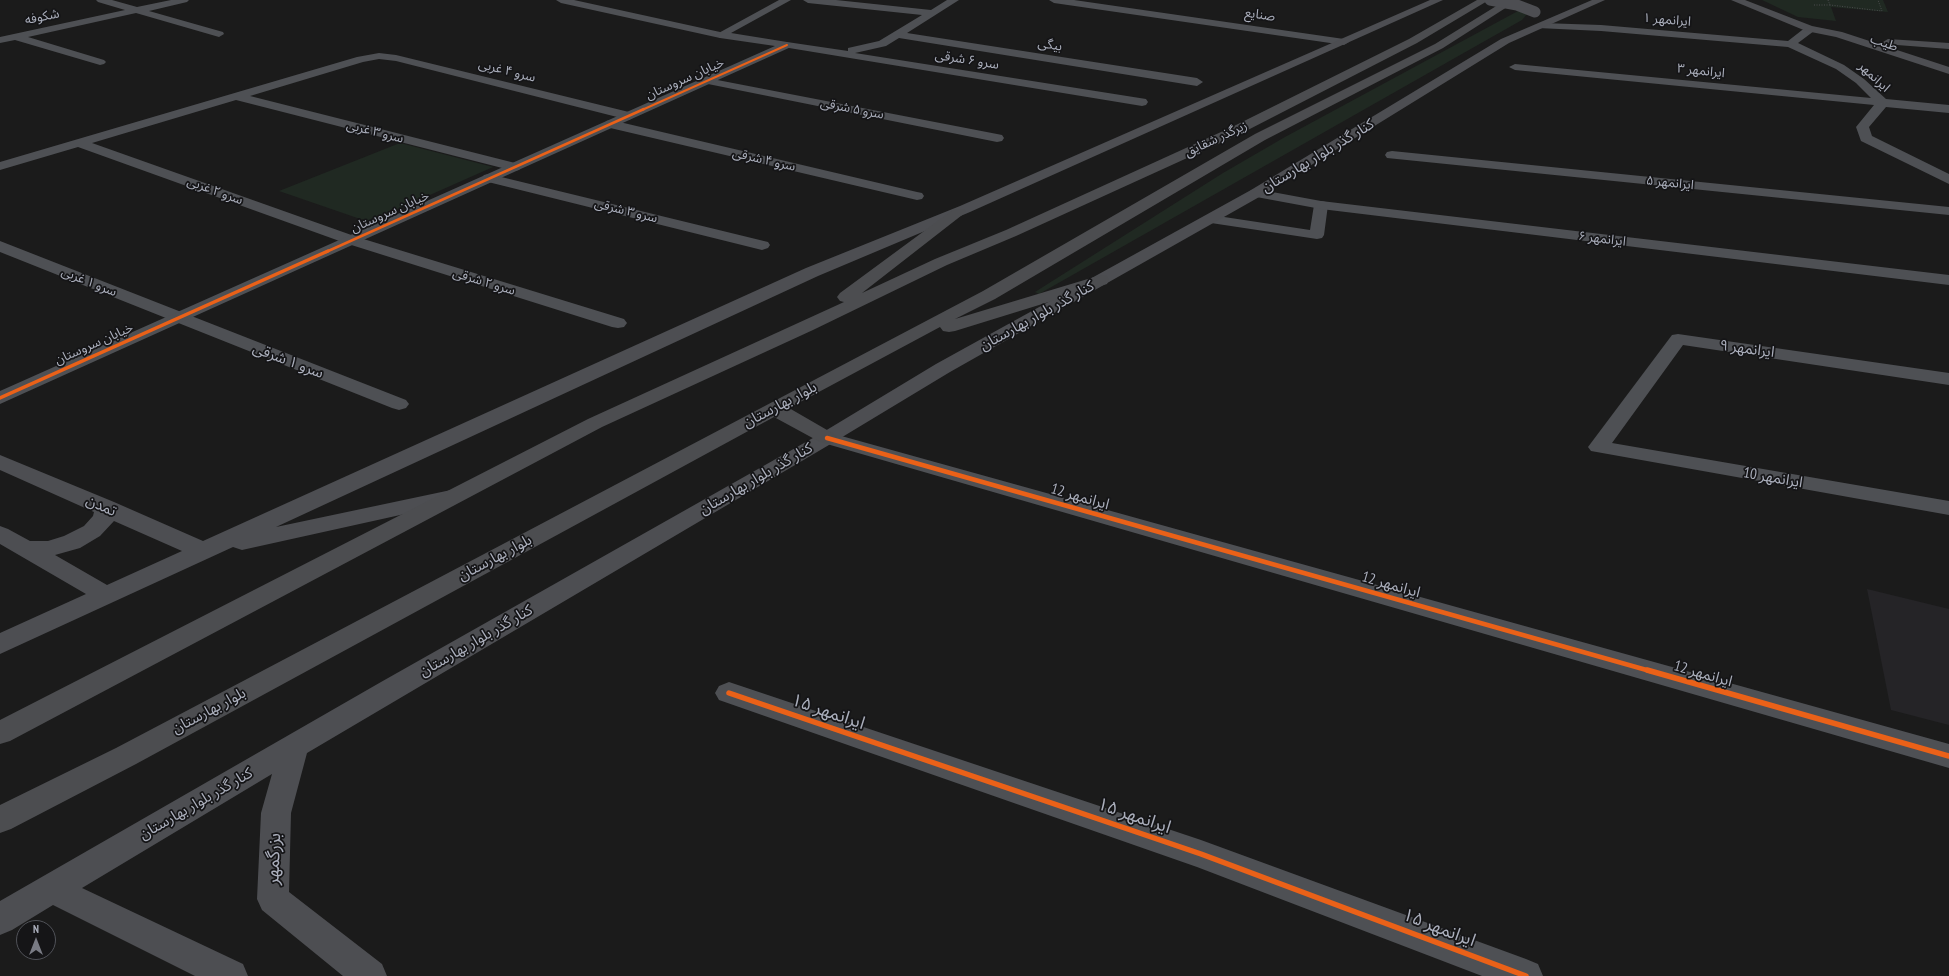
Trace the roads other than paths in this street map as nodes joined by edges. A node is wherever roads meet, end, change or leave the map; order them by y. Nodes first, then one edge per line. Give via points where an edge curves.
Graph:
1 (101, 0) edge
2 (184, 0) edge
3 (561, 0) edge
4 (786, 0) edge
5 (808, 0) edge
6 (954, 0) edge
7 (1054, 0) edge
8 (1442, 0) edge
9 (1484, 0) edge
10 (1490, 0) edge
11 (1513, 0) edge
12 (1585, 0) edge
13 (1600, 0) edge
14 (1736, 0) edge
15 (1430, 1) edge
16 (1573, 6) edge
17 (135, 11) junction
18 (932, 13) junction
19 (1537, 27) junction
20 (1601, 28) junction
21 (1810, 29) junction
22 (219, 34) dead end
23 (1838, 34) junction
24 (720, 35) junction
25 (898, 35) junction
26 (16, 37) junction
27 (0, 40) edge
28 (1344, 42) junction
29 (1790, 44) junction
30 (787, 45) junction
31 (1949, 47) edge
32 (831, 52) junction
33 (100, 62) dead end
34 (1515, 67) dead end
35 (1938, 67) junction
36 (1948, 78) edge
37 (707, 81) junction
38 (1197, 82) dead end
39 (236, 96) junction
40 (1142, 102) dead end
41 (1883, 103) junction
42 (1949, 109) edge
43 (629, 116) junction
44 (611, 124) junction
45 (997, 138) dead end
46 (79, 143) junction
47 (1392, 155) dead end
48 (0, 166) edge
49 (514, 167) junction
50 (490, 178) junction
51 (1949, 180) edge
52 (1256, 194) junction
53 (917, 196) dead end
54 (1321, 205) junction
55 (1949, 211) edge
56 (959, 212) junction
57 (1211, 219) junction
58 (351, 240) junction
59 (762, 245) dead end
60 (0, 246) edge
61 (1101, 280) junction
62 (1949, 280) edge
63 (989, 295) joint
64 (178, 318) junction
65 (618, 323) dead end
66 (807, 326) junction
67 (894, 344) junction
68 (1949, 379) edge
69 (0, 398) edge
70 (399, 404) dead end
71 (774, 408) junction
72 (827, 438) junction
73 (1598, 447) joint
74 (0, 462) edge
75 (451, 497) junction
76 (106, 507) junction
77 (1949, 508) edge
78 (0, 534) edge
79 (28, 549) junction
80 (201, 550) junction
81 (106, 595) junction
82 (0, 644) edge
83 (730, 693) dead end
84 (0, 734) edge
85 (294, 746) junction
86 (1949, 756) edge
87 (0, 820) edge
88 (52, 889) junction
89 (0, 919) edge
90 (231, 976) edge
91 (370, 976) edge
92 (1526, 976) edge

1 - 17 street
2 - 17 street, شکوفه
3 - 24 street, سرو ۶ شرقی
4 - 24 street
5 - 18 street
6 - 18 street
7 - 28 street, صنایع
8 - 15 main road
9 - 66 main road, زیرگذر شقایق via 1413,42 1237,130 1011,233 941,262
10 - 19 main road, bridge via 1517,5 1535,12
11 - 63 main road, زیرگذر شقایق via 1439,46 1260,137
12 - 16 main road
13 - 16 main road, کنار گذر بلوار بهارستان
14 - 21 main road, طیب
15 - 28 main road
16 - 19 main road, کنار گذر بلوار بهارستان
16 - 20 street via 1578,19
17 - 22 street
17 - 26 street, شکوفه
18 - 25 street
19 - 20 street, ایرانمهر ۱
19 - 52 main road, کنار گذر بلوار بهارستان via 1505,41
20 - 29 street, ایرانمهر ۱
21 - 23 main road, طیب
21 - 29 street
21 - 36 main road, طیب via 1819,37
23 - 31 main road
23 - 35 main road, طیب
24 - 30 street, سرو ۶ شرقی
25 - 32 street via 882,44
25 - 38 street, بیگی
26 - 27 street, شکوفه
26 - 33 street
28 - 56 main road
29 - 41 street, ایرانمهر via 1840,67 1860,81
30 - 32 street, سرو ۶ شرقی
30 - 37 street, خیابان سروستان
31 - 35 main road
32 - 40 street, سرو ۶ شرقی
34 - 41 street, ایرانمهر ۳
35 - 36 main road, طیب
37 - 43 street, خیابان سروستان
37 - 45 street, سرو ۵ شرقی
39 - 43 street, سرو ۴ غربی via 379,56 396,58
39 - 46 street
39 - 49 street, سرو ۳ غربی
41 - 42 street, ایرانمهر ۳
41 - 51 street, ایرانمهر via 1862,127 1866,138
43 - 44 street, خیابان سروستان
44 - 49 street, خیابان سروستان
44 - 53 street, سرو ۴ شرقی
46 - 48 street
46 - 58 street, سرو ۲ غربی
47 - 55 street, ایرانمهر ۵
49 - 50 street, خیابان سروستان
50 - 58 street, خیابان سروستان
50 - 59 street, سرو ۳ شرقی
52 - 54 street, ایرانمهر ۶
52 - 57 main road, کنار گذر بلوار بهارستان
54 - 57 lane via 1317,235
54 - 62 street, ایرانمهر ۶
56 - 66 main road
56 - 80 main road via 812,272
57 - 61 main road, کنار گذر بلوار بهارستان
58 - 64 street, خیابان سروستان
58 - 65 street, سرو ۲ شرقی
60 - 64 street, سرو ۱ غربی
61 - 67 main road
61 - 72 main road, کنار گذر بلوار بهارستان via 943,368
63 - 67 main road, بلوار بهارستان
64 - 69 street, خیابان سروستان
64 - 70 street, سرو ۱ شرقی
66 - 75 main road via 595,423
67 - 71 main road, بلوار بهارستان
68 - 73 street, ایرانمهر ۹ via 1678,339
71 - 72 main road
71 - 87 main road, بلوار بهارستان via 126,756
72 - 85 main road, کنار گذر بلوار بهارستان
72 - 86 street, ایرانمهر 12
73 - 77 street, ایرانمهر 10
74 - 76 main road, تمدن
75 - 80 main road
75 - 84 main road
76 - 79 main road via 104,518 92,531 72,542 48,549
76 - 80 main road, تمدن
78 - 79 main road
79 - 81 main road
80 - 81 main road
81 - 82 main road
83 - 92 street, ایرانمهر ۱۵ via 1201,854
85 - 88 main road, کنار گذر بلوار بهارستان
85 - 91 main road, بزرگمهر via 276,813 273,899
88 - 89 main road, کنار گذر بلوار بهارستان
88 - 90 main road

